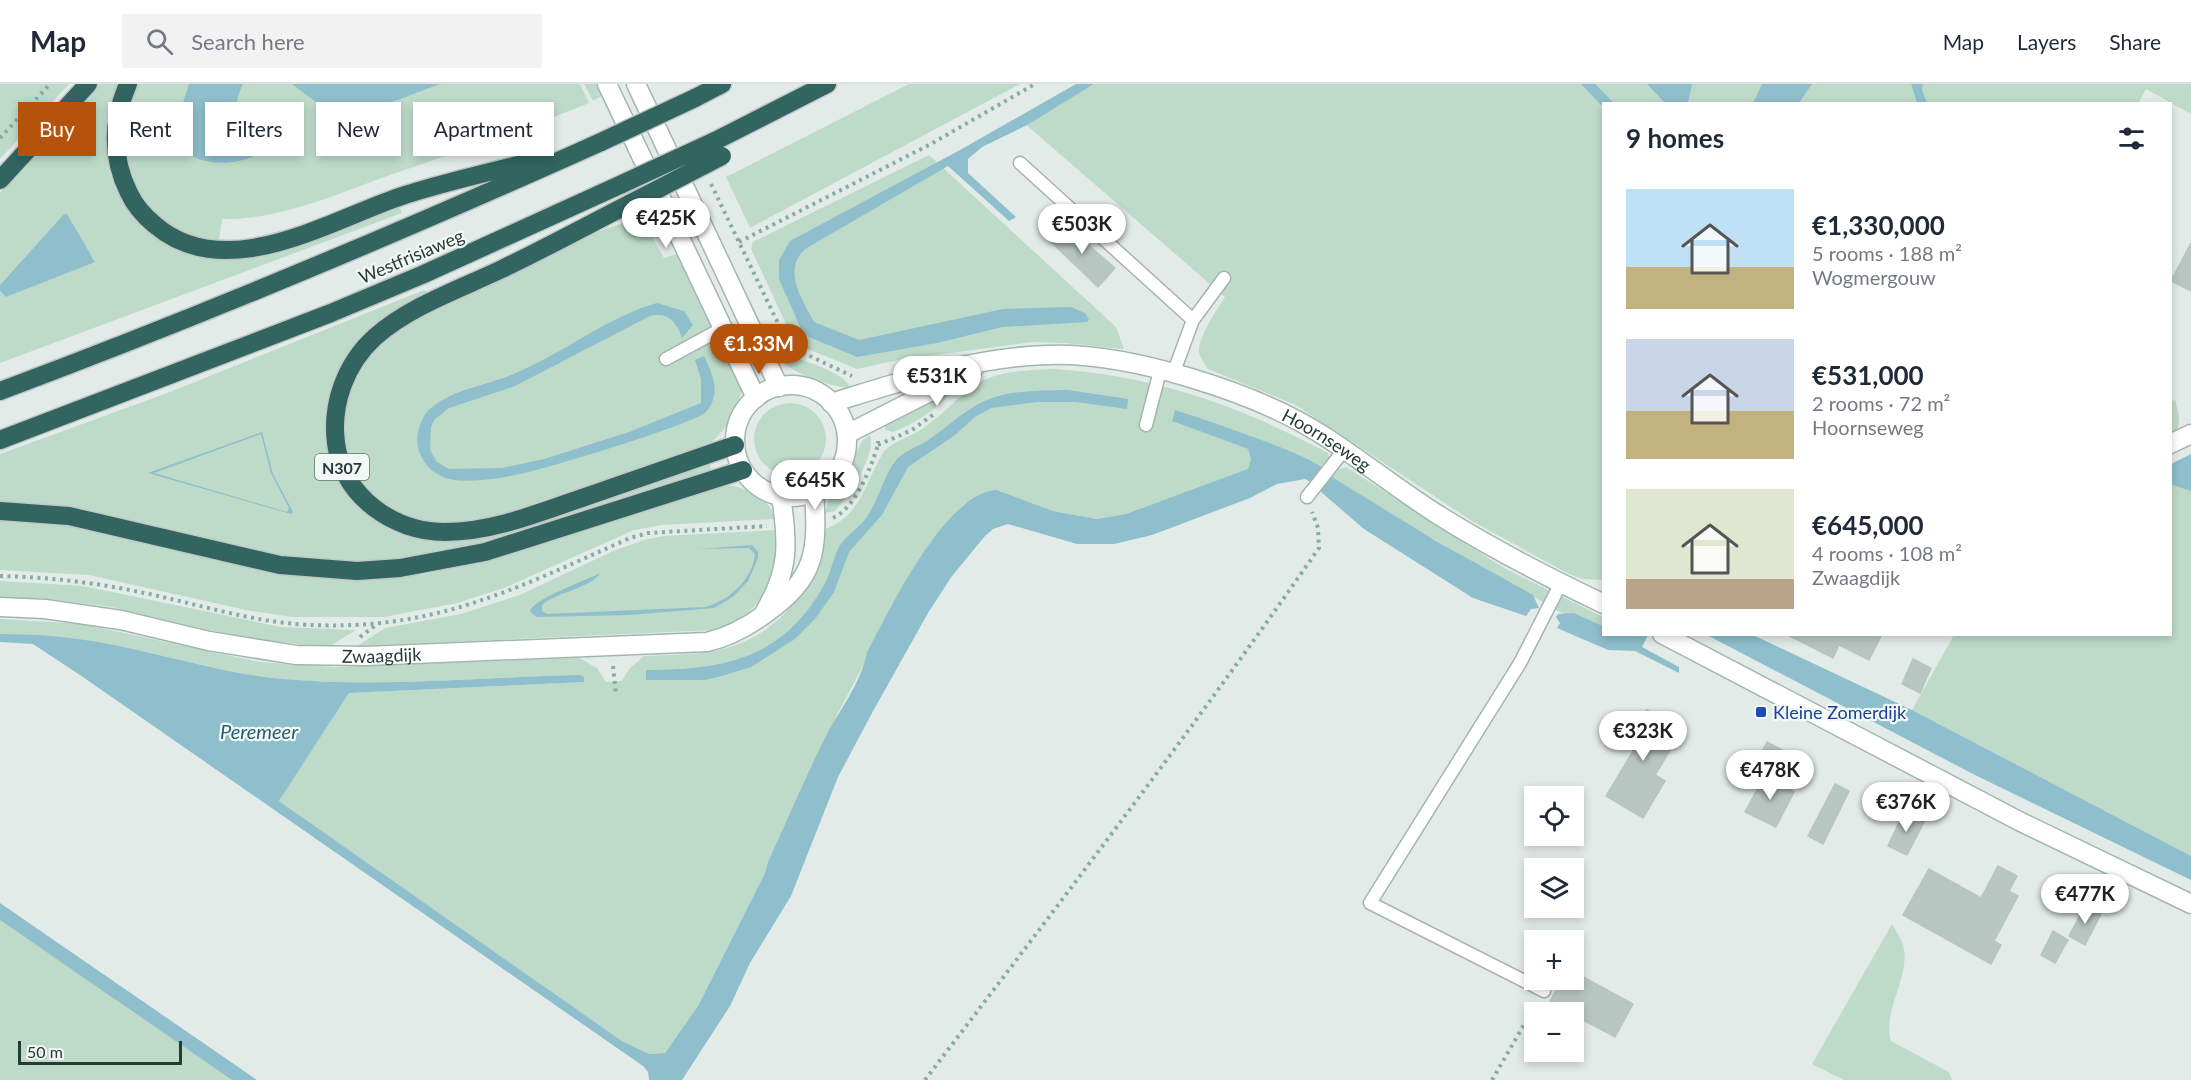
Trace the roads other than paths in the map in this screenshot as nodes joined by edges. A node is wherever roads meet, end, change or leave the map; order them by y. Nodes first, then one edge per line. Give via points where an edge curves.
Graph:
1 (88, 84) edge
2 (128, 84) edge
3 (607, 84) edge
4 (636, 84) edge
5 (722, 84) edge
6 (827, 84) edge
7 (601, 142) junction
8 (719, 149) junction
9 (1020, 163) dead end
10 (0, 180) edge
11 (1224, 278) dead end
12 (1193, 320) junction
13 (723, 328) junction
14 (1018, 357) junction
15 (666, 359) dead end
16 (1167, 373) junction
17 (779, 387) junction
18 (0, 391) edge
19 (756, 398) junction
20 (831, 403) junction
21 (1146, 425) dead end
22 (847, 434) junction
23 (2191, 434) edge
24 (0, 440) edge
25 (2172, 443) edge
26 (735, 445) junction
27 (1344, 450) junction
28 (743, 470) junction
29 (814, 492) junction
30 (781, 496) junction
31 (1307, 497) road end
32 (0, 511) edge
33 (1561, 583) junction
34 (1602, 603) edge
35 (0, 607) edge
36 (761, 618) junction
37 (1666, 636) edge
38 (2191, 904) edge
39 (1544, 991) road end

1 - 10 highway
2 - 7 highway via 119,108 115,139 120,173 130,197 147,218 175,239 219,250 272,243 401,196
3 - 13 street
4 - 17 street
5 - 7 highway, Westfrisiaweg, bridge
6 - 8 highway, Westfrisiaweg / N307 via 748,125
7 - 18 highway, Westfrisiaweg via 378,242
8 - 24 highway, Westfrisiaweg / N307, bridge via 622,184 331,313
8 - 26 highway, N307, bridge via 631,203 421,307 376,336 355,361 337,400 334,428 339,460 371,507 405,525 431,531 497,524 545,511
9 - 12 lane
11 - 12 lane
12 - 16 lane
13 - 15 lane
13 - 19 street
14 - 16 street, Hoornseweg via 1069,355
14 - 20 street, Hoornseweg via 943,369
14 - 22 street, Hoornseweg via 965,373
16 - 21 lane
16 - 27 street, Hoornseweg via 1268,408 1322,434
17 - 19 street
17 - 20 street via 807,388
19 - 26 street via 740,419
20 - 22 street
22 - 29 street via 840,468
23 - 25 street
26 - 28 street
27 - 31 lane
27 - 33 street, Hoornseweg via 1438,515
28 - 30 street via 755,484
28 - 32 highway via 484,552 400,568 357,571 280,565 69,516
29 - 30 street
29 - 36 street, Zwaagdijk via 815,536 808,570 788,598
30 - 36 street, Zwaagdijk via 786,561 777,591
33 - 34 street, Hoornseweg
33 - 39 lane via 1520,663 1370,903
35 - 36 street, Zwaagdijk via 121,620 209,642 296,655 366,656 715,640
37 - 38 street via 2021,822

